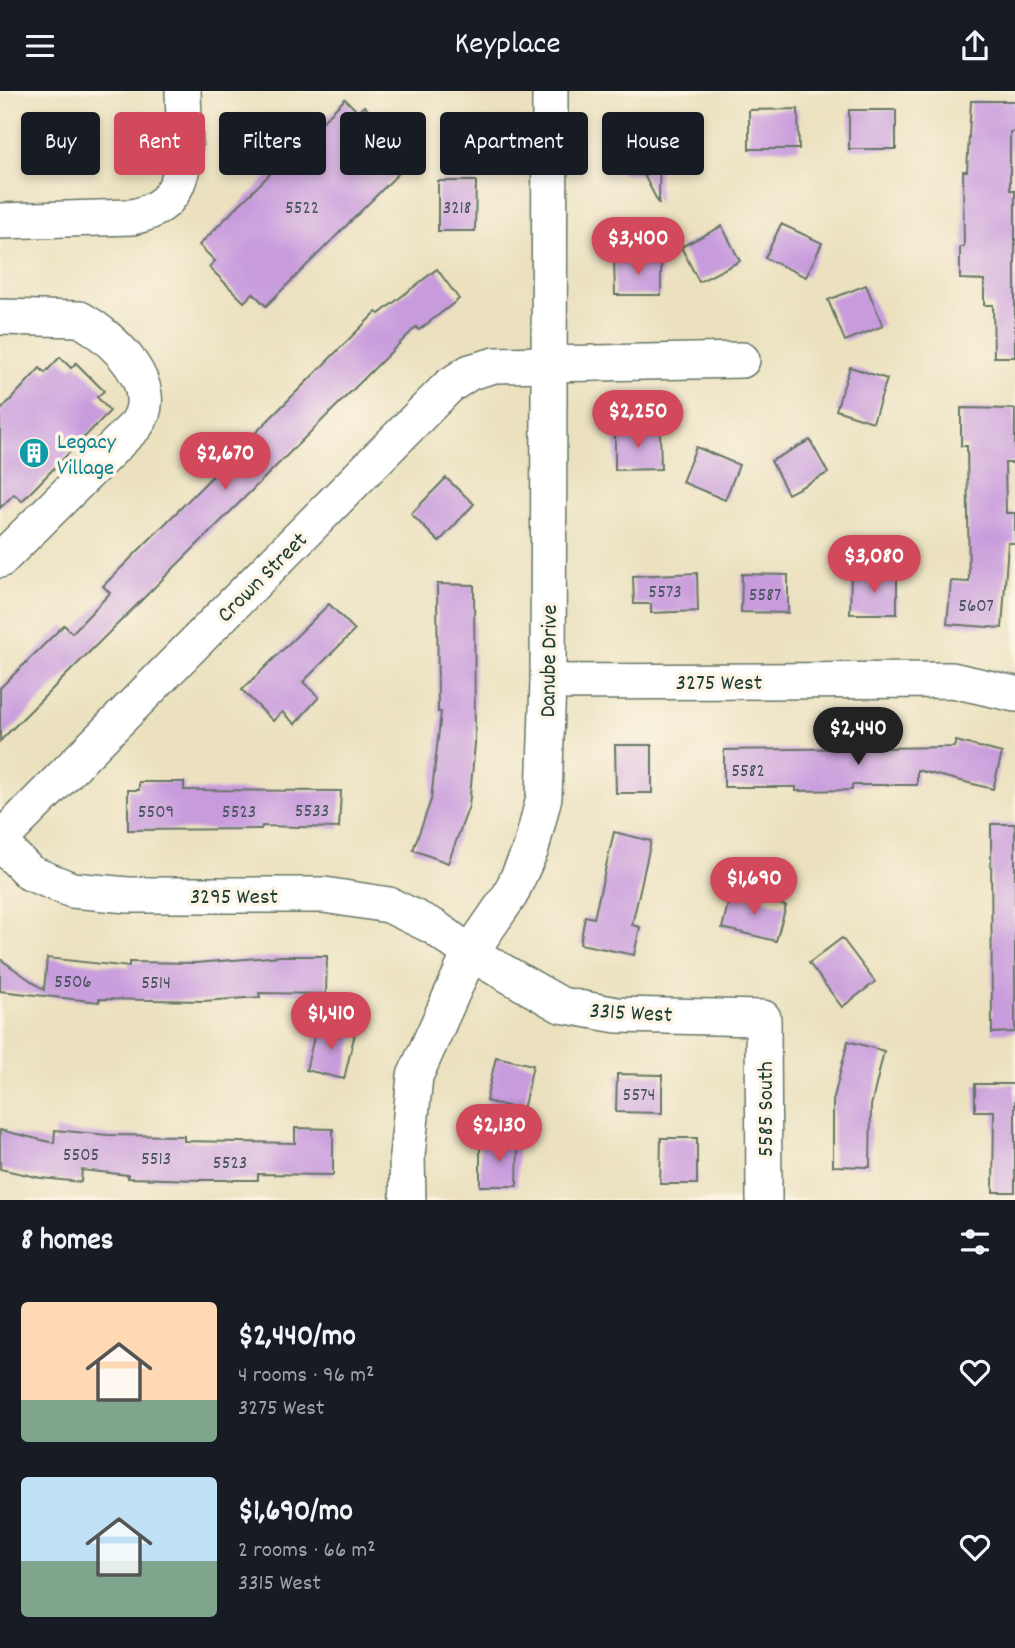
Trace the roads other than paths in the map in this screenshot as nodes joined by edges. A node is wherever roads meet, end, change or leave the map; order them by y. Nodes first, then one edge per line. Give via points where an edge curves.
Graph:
1 (183, 91) edge
2 (550, 91) edge
3 (0, 221) edge
4 (0, 317) edge
5 (742, 360) dead end
6 (549, 363) junction
7 (0, 559) edge
8 (548, 682) junction
9 (1015, 694) edge
10 (0, 842) edge
11 (470, 953) junction
12 (763, 1017) joint
13 (408, 1200) edge
14 (764, 1200) edge

1 - 3 street via 181,179 164,204 132,217
2 - 6 street, Danube Drive
4 - 7 street via 80,319 90,324 138,371 145,395 136,425
5 - 6 street, Crown Street
6 - 8 street, Danube Drive
6 - 10 street, Crown Street via 495,365 470,372 449,387
8 - 9 street, 3275 West via 952,680
8 - 11 street, Danube Drive via 544,797 531,849 510,895
10 - 11 street, 3295 West via 30,873 72,890 128,895 324,895 389,905 434,927
11 - 12 street, 3315 West via 561,1005 617,1015
11 - 13 street, Danube Drive via 415,1076
12 - 14 street, 5585 South

